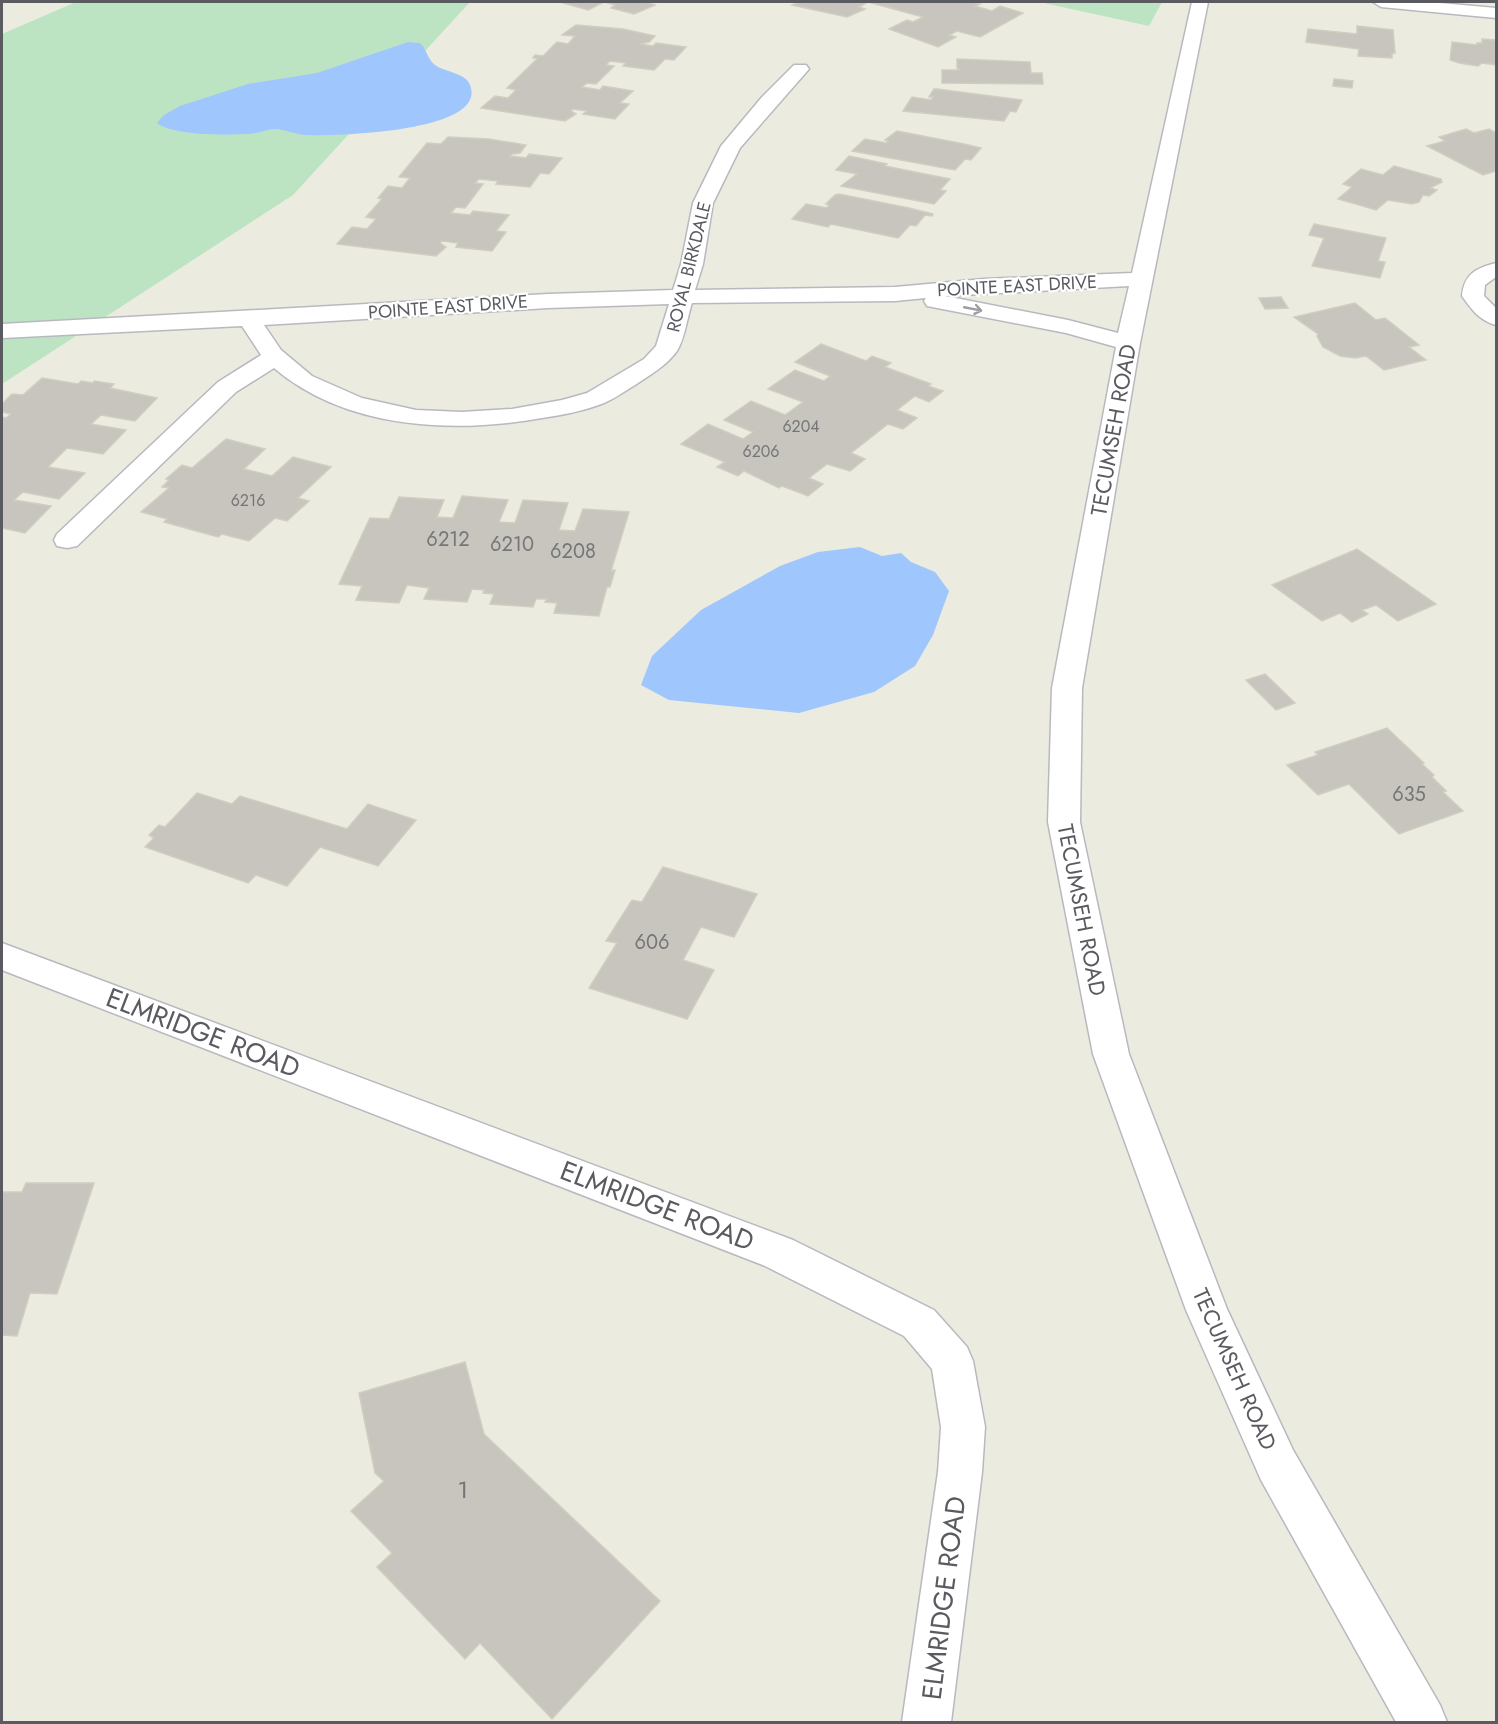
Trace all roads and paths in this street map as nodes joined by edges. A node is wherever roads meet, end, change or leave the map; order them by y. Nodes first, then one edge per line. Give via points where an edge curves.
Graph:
1 (1200, 2) edge
2 (1381, 2) edge
3 (1497, 13) edge
4 (800, 69) dead end
5 (1497, 270) edge
6 (1140, 279) junction
7 (895, 294) junction
8 (683, 297) junction
9 (1497, 318) edge
10 (249, 319) junction
11 (2, 331) edge
12 (1128, 343) junction
13 (275, 357) junction
14 (67, 540) dead end
15 (2, 956) edge
16 (927, 1722) edge
17 (1423, 1722) edge

1 - 6 street, TECUMSEH ROAD
2 - 3 street
4 - 8 street, ROYAL BIRKDALE via 731,146 703,203
5 - 9 street via 1485,273 1474,283 1473,296
6 - 7 street, POINTE EAST DRIVE
6 - 12 street, TECUMSEH ROAD
7 - 8 street, POINTE EAST DRIVE
7 -> 12 street, POINTE EAST DRIVE via 1068,327
8 - 10 street, POINTE EAST DRIVE
8 - 13 street, ROYAL BIRKDALE via 667,348 652,364 596,398 512,416 416,417 355,404 304,381
10 - 11 street, POINTE EAST DRIVE
10 - 13 street, ROYAL BIRKDALE
12 - 17 street, TECUMSEH ROAD via 1067,688 1064,811 1111,1054 1207,1310 1277,1465
13 - 14 street via 227,387
15 - 16 street, ELMRIDGE ROAD via 779,1253 919,1323 952,1361 963,1427

